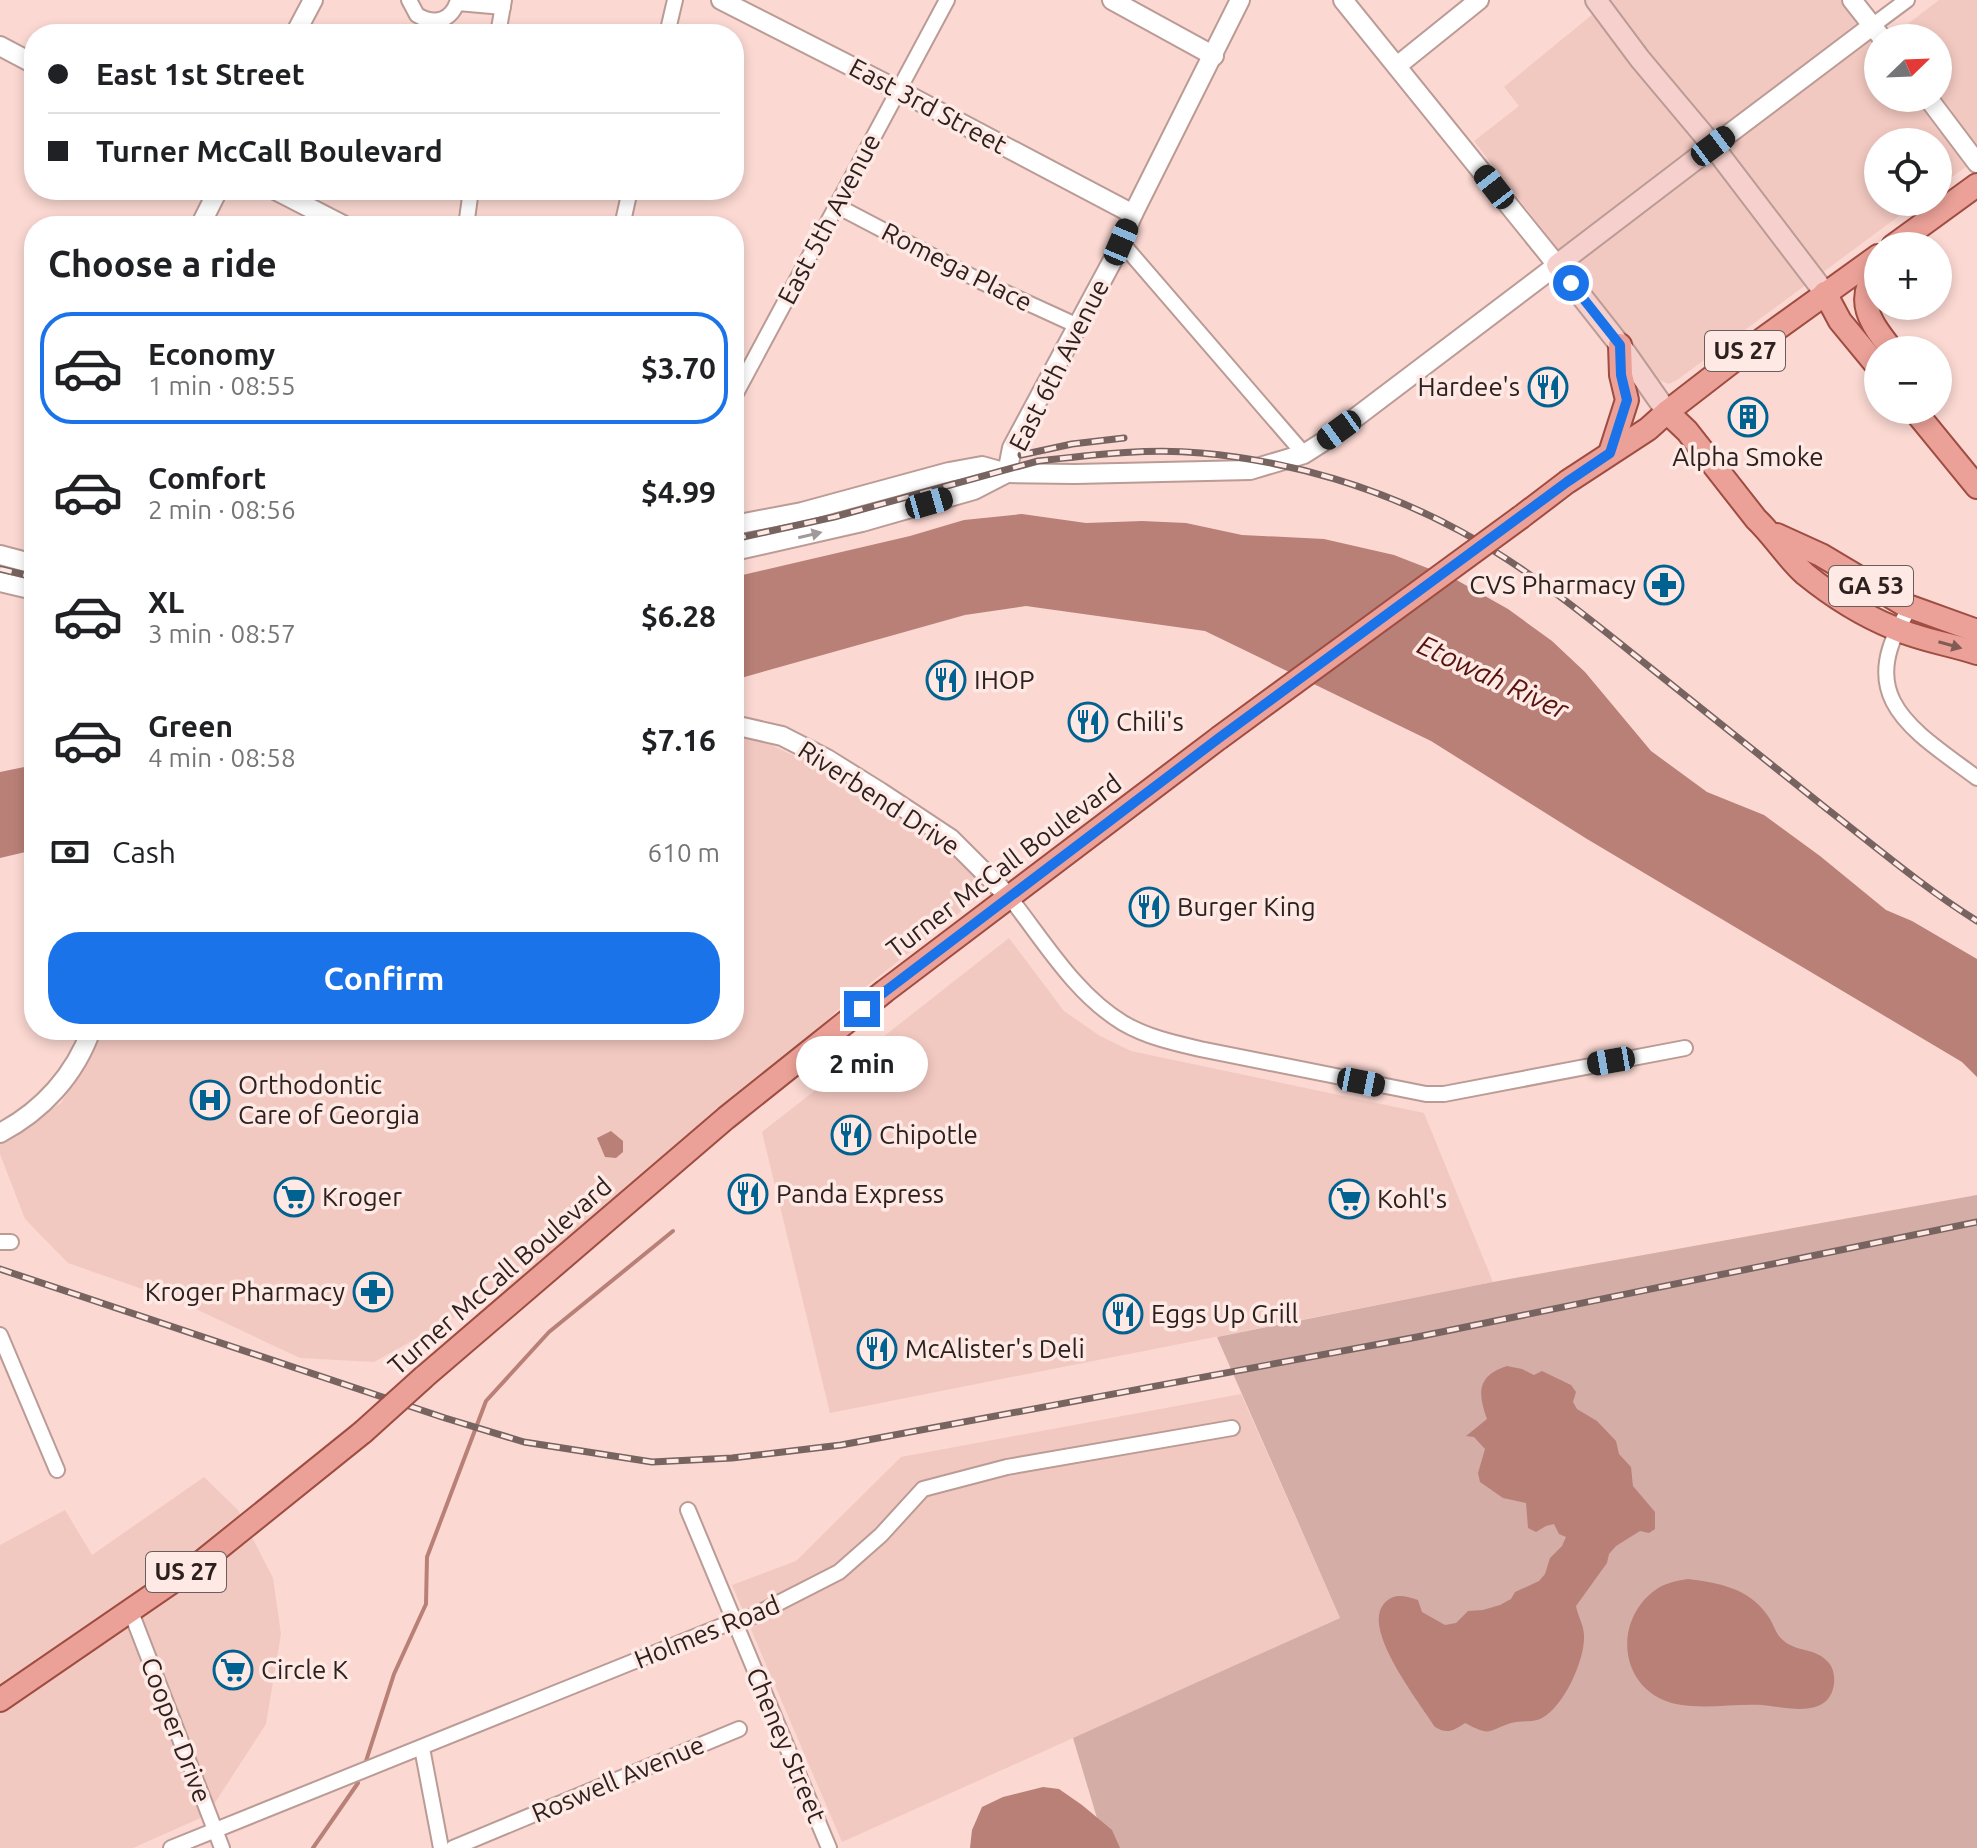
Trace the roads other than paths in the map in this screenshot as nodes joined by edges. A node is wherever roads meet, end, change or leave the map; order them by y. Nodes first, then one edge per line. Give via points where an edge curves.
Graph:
1 (313, 0) edge
2 (409, 0) edge
3 (675, 0) edge
4 (721, 0) edge
5 (947, 0) edge
6 (1112, 0) edge
7 (1240, 0) edge
8 (1343, 0) edge
9 (1479, 0) edge
10 (1596, 0) edge
11 (1852, 0) edge
12 (1907, 0) edge
13 (458, 2) edge
14 (503, 4) edge
15 (300, 24) edge
16 (500, 24) edge
17 (669, 24) edge
18 (1871, 24) edge
19 (1884, 24) edge
20 (1864, 41) edge
21 (0, 46) edge
22 (1214, 56) junction
23 (24, 59) edge
24 (1397, 66) junction
25 (898, 90) junction
26 (1939, 112) edge
27 (1713, 146) junction
28 (1977, 163) edge
29 (1977, 185) edge
30 (294, 200) edge
31 (837, 206) junction
32 (1133, 214) junction
33 (326, 216) edge
34 (1912, 232) edge
35 (1121, 242) junction
36 (1557, 265) junction
37 (1864, 266) edge
38 (1825, 293) junction
39 (1078, 326) junction
40 (1620, 345) junction
41 (1864, 350) edge
42 (744, 378) edge
43 (1667, 412) junction
44 (1927, 424) edge
45 (1610, 453) junction
46 (1304, 454) junction
47 (1007, 473) junction
48 (1977, 487) edge
49 (744, 523) edge
50 (1769, 531) junction
51 (744, 549) edge
52 (0, 555) edge
53 (24, 561) edge
54 (0, 582) edge
55 (24, 588) edge
56 (1910, 608) junction
57 (1896, 629) junction
58 (1977, 631) edge
59 (1977, 653) edge
60 (744, 727) edge
61 (1977, 778) edge
62 (1010, 898) junction
63 (87, 1040) edge
64 (1685, 1048) dead end
65 (0, 1133) edge
66 (0, 1335) edge
67 (1232, 1428) dead end
68 (57, 1470) dead end
69 (688, 1510) dead end
70 (131, 1612) junction
71 (734, 1621) junction
72 (0, 1700) edge
73 (739, 1729) dead end
74 (422, 1748) junction
75 (214, 1830) junction
76 (171, 1848) edge
77 (222, 1848) edge
78 (441, 1848) edge
79 (453, 1848) edge
80 (829, 1848) edge

1 - 15 street
2 - 13 street via 417,15 433,21 448,17
3 - 17 street
4 - 25 street, East 3rd Street
5 - 25 street, East 5th Avenue
6 - 22 street
7 - 22 street, East 6th Avenue
8 - 24 street
9 - 24 street
10 - 27 main road
11 - 18 street
12 - 19 street
13 - 14 street
14 - 16 street
20 - 27 street
21 - 23 street
22 - 32 street, East 6th Avenue
24 - 36 street
25 - 31 street, East 5th Avenue
25 - 32 street, East 3rd Street
26 - 28 street
27 - 36 main road
27 - 38 main road
29 - 34 main road
30 - 33 street
31 - 39 street, Romega Place
31 - 42 street, East 5th Avenue
32 - 35 street, East 6th Avenue
35 - 39 street, East 6th Avenue
35 - 46 street
36 - 40 main road
36 - 46 street
37 - 38 main road, Turner McCall Boulevard / US 27
38 - 41 main road
38 - 43 main road, Turner McCall Boulevard / US 27
39 - 47 street, East 6th Avenue via 1012,448
40 - 43 main road
40 - 45 main road via 1627,400
43 - 45 main road, Turner McCall Boulevard / US 27
43 - 50 main road, GA 53
44 - 48 main road
45 - 62 main road, Turner McCall Boulevard / US 27, bridge via 1219,738
46 - 47 street via 1250,470
47 - 49 street via 971,468
51 -> 47 street via 974,490
50 - 56 main road, GA 53
50 - 57 main road, GA 53 via 1820,586
52 - 53 street
54 - 55 street
56 - 57 street
56 - 58 main road, GA 53
57 -> 59 main road, GA 53
57 - 61 street via 1887,670 1889,693 1899,714
60 - 62 street, Riverbend Drive via 782,736 880,792 951,839
62 - 64 street via 1090,997 1123,1023 1188,1047 1426,1094
62 - 70 main road, Turner McCall Boulevard / US 27, bridge via 726,1118 363,1432
63 - 65 street via 59,1087
66 - 68 street
67 - 71 street, Holmes Road via 1007,1467 923,1489 839,1572
69 - 71 street, Cheney Street
70 - 72 main road, Turner McCall Boulevard / US 27
70 - 75 street, Cooper Drive
71 - 74 street, Holmes Road
71 - 80 street, Cheney Street
73 - 79 street, Roswell Avenue
74 - 75 street, Holmes Road
74 - 78 street
75 - 76 street, Holmes Road
75 - 77 street, Cooper Drive

